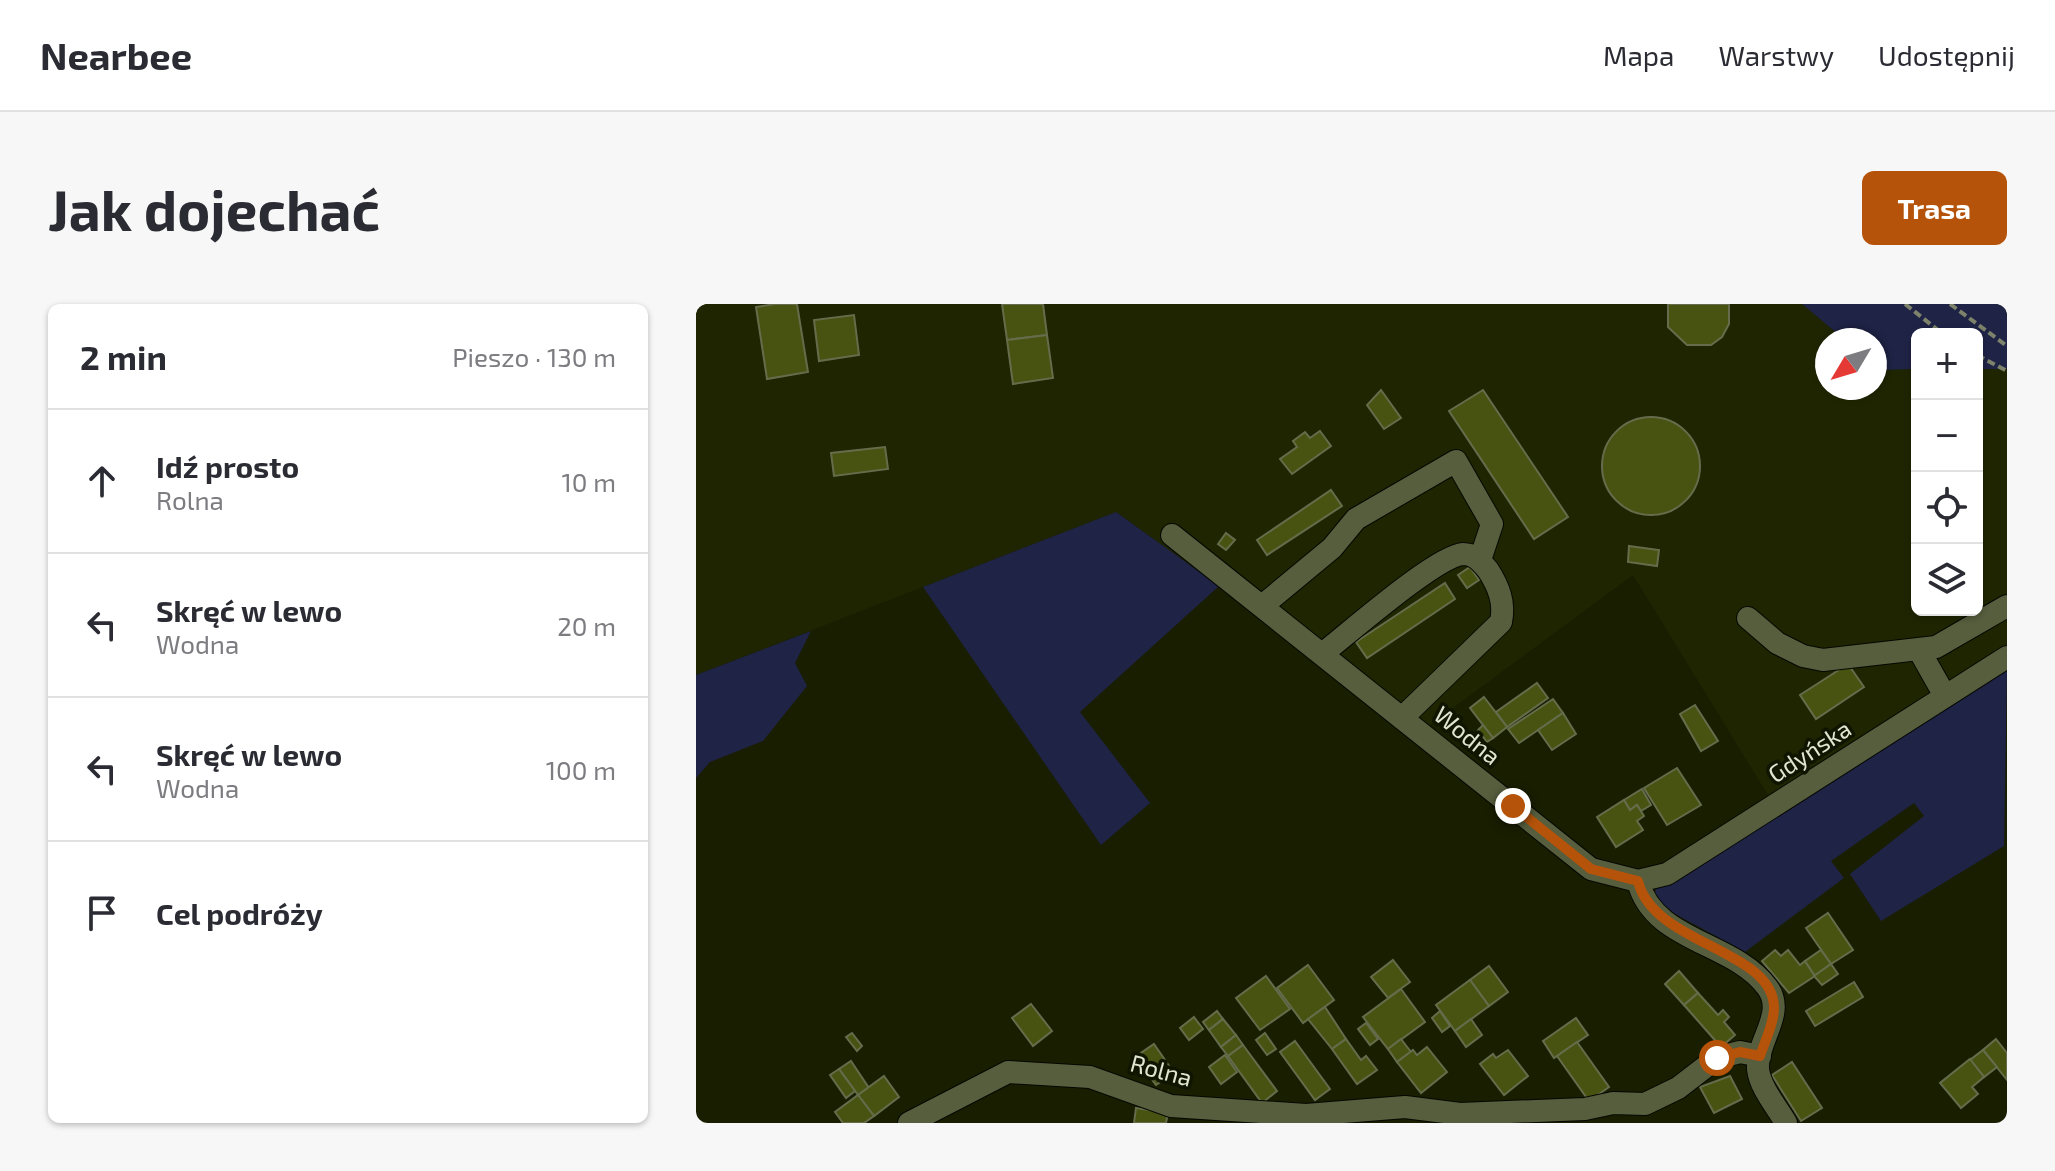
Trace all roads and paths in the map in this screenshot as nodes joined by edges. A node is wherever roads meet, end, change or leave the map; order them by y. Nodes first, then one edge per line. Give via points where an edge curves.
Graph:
1 (1905, 304) edge
2 (1950, 304) edge
3 (1935, 328) edge
4 (2007, 346) edge
5 (1983, 358) edge
6 (2007, 371) edge
7 (1172, 535) dead end
8 (1480, 560) junction
9 (1262, 606) junction
10 (2007, 606) edge
11 (1748, 618) dead end
12 (1919, 650) junction
13 (1322, 654) junction
14 (2007, 657) edge
15 (1945, 696) junction
16 (1402, 718) junction
17 (1638, 881) junction
18 (1760, 1056) junction
19 (1461, 1119) edge
20 (909, 1123) edge
21 (1786, 1123) edge

1 - 3 path
2 - 4 path
5 - 6 path
7 - 9 street, Wodna
8 - 9 street via 1492,524 1456,461 1356,519 1332,548
8 - 13 street via 1468,554 1454,556
8 - 16 street via 1500,594 1501,622
9 - 13 street, Wodna
10 - 12 street via 1936,647
11 - 12 street via 1777,643 1823,660
12 - 15 street
13 - 16 street, Wodna
14 - 15 street, Gdyńska
15 - 17 street, Gdyńska via 1667,874
16 - 17 street, Wodna via 1591,869
17 - 18 street via 1641,895 1658,917 1744,964 1765,985 1774,1008
18 - 19 street, Rolna via 1740,1052 1717,1058 1678,1088 1645,1104
18 - 21 street via 1762,1082
19 - 20 street, Rolna via 1405,1107 1306,1115 1171,1106 1090,1077 1008,1072

